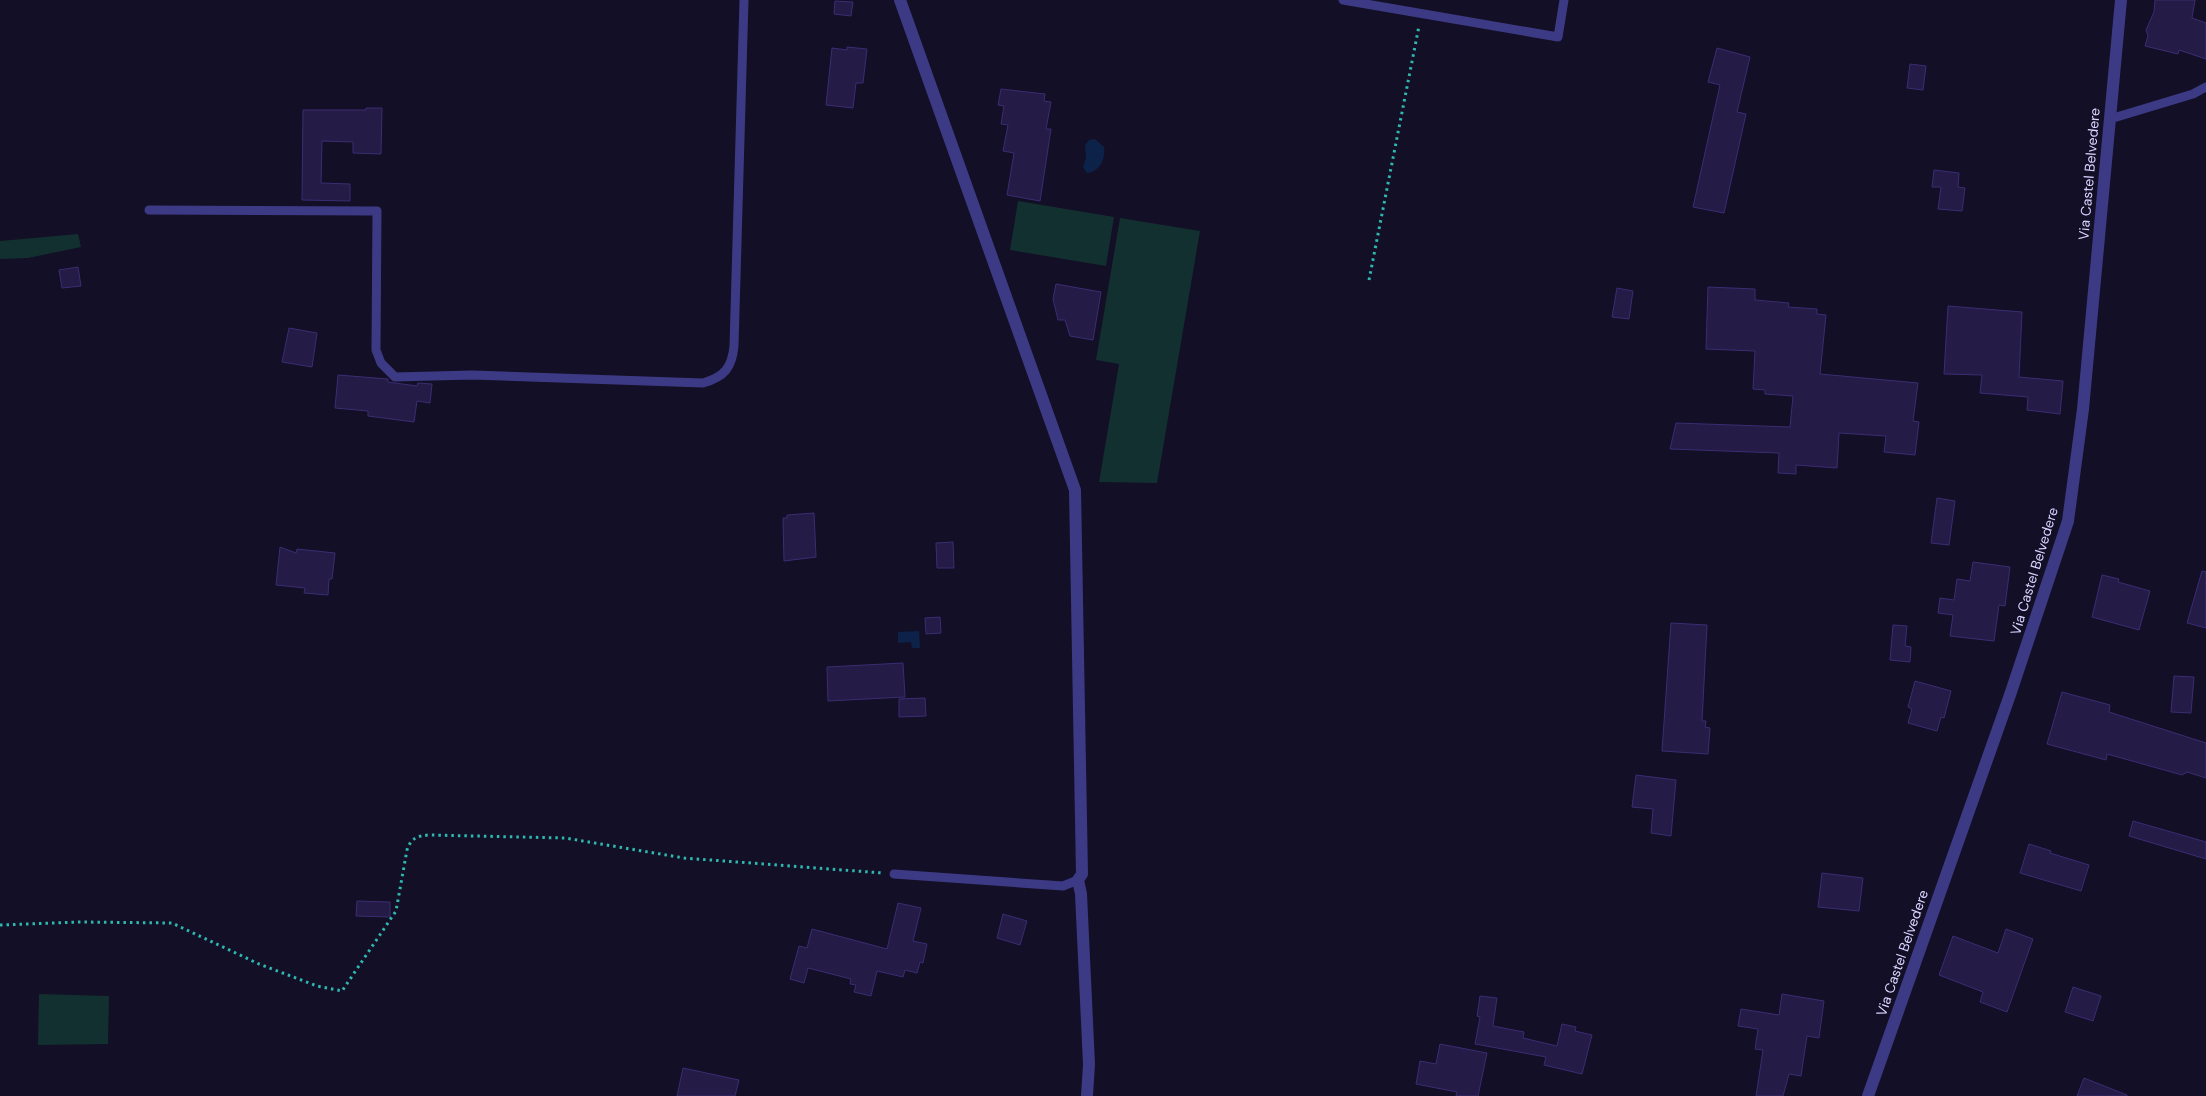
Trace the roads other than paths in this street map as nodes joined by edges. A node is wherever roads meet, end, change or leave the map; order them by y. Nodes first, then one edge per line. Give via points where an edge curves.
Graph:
1 (744, 0) edge
2 (900, 0) edge
3 (1343, 0) edge
4 (1564, 0) edge
5 (2121, 0) edge
6 (2206, 87) edge
7 (2110, 119) junction
8 (148, 210) dead end
9 (894, 874) road end
10 (1078, 880) junction
11 (1087, 1096) edge
12 (1868, 1096) edge

1 - 8 lane via 734,346 733,358 718,378 703,382 472,375 395,377 381,363 376,350 377,210
2 - 10 street via 1074,490 1082,874
3 - 4 lane via 1558,37
5 - 7 street, Via Castel Belvedere
6 - 7 lane via 2193,94
7 - 12 street, Via Castel Belvedere via 2083,408 2068,521
9 - 10 lane via 1063,886
10 - 11 street via 1089,1054

